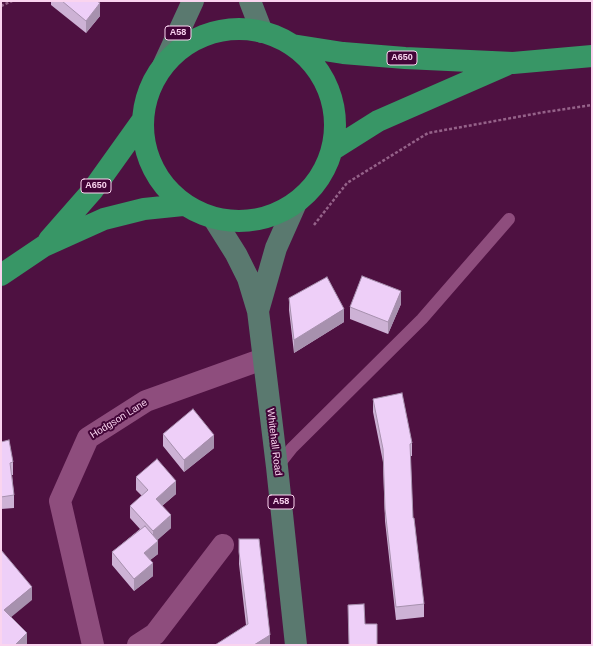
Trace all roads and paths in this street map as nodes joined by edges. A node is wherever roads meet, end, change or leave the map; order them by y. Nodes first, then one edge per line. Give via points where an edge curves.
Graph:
1 (12, 1) edge
2 (193, 1) edge
3 (250, 1) edge
4 (1, 6) edge
5 (262, 32) junction
6 (292, 45) junction
7 (592, 56) edge
8 (513, 62) junction
9 (163, 66) junction
10 (592, 105) edge
11 (142, 121) junction
12 (332, 150) junction
13 (296, 203) junction
14 (184, 205) junction
15 (214, 219) junction
16 (509, 219) dead end
17 (310, 230) dead end
18 (44, 246) junction
19 (1, 275) edge
20 (258, 311) junction
21 (263, 359) junction
22 (277, 466) junction
23 (223, 545) dead end
24 (153, 641) edge
25 (93, 645) edge
26 (296, 645) edge

1 - 4 path
2 - 9 main road, A58
3 - 5 main road
5 - 6 highway, A650
5 - 9 highway, A650 via 240,29 218,31 197,38 178,50
6 - 8 highway, A650 via 405,58
6 - 12 highway, A650 via 314,65 329,91 335,120
7 - 8 highway, A650
8 - 12 highway, A650 via 378,121
9 - 11 highway, A650 via 148,92
10 - 17 path via 428,133 347,183
11 - 14 highway, A650 via 144,145 152,168 166,188
11 - 18 highway, A650 via 92,191
12 - 13 highway, A650 via 323,172 311,189
13 - 15 highway, A650 via 263,219 238,222
13 - 20 main road, Whitehall Road / A58 via 276,248
14 - 15 highway, A650
14 - 18 highway, A650 via 144,209 104,219
15 - 20 main road, Whitehall Road / A58 via 248,278
16 - 22 lane via 422,319
18 - 19 highway, A650
20 - 21 main road, Whitehall Road / A58
21 - 22 main road, Whitehall Road / A58
21 - 25 street, Hodgson Lane via 146,401 88,438 60,501
22 - 26 main road, Whitehall Road / A58
23 - 24 street

